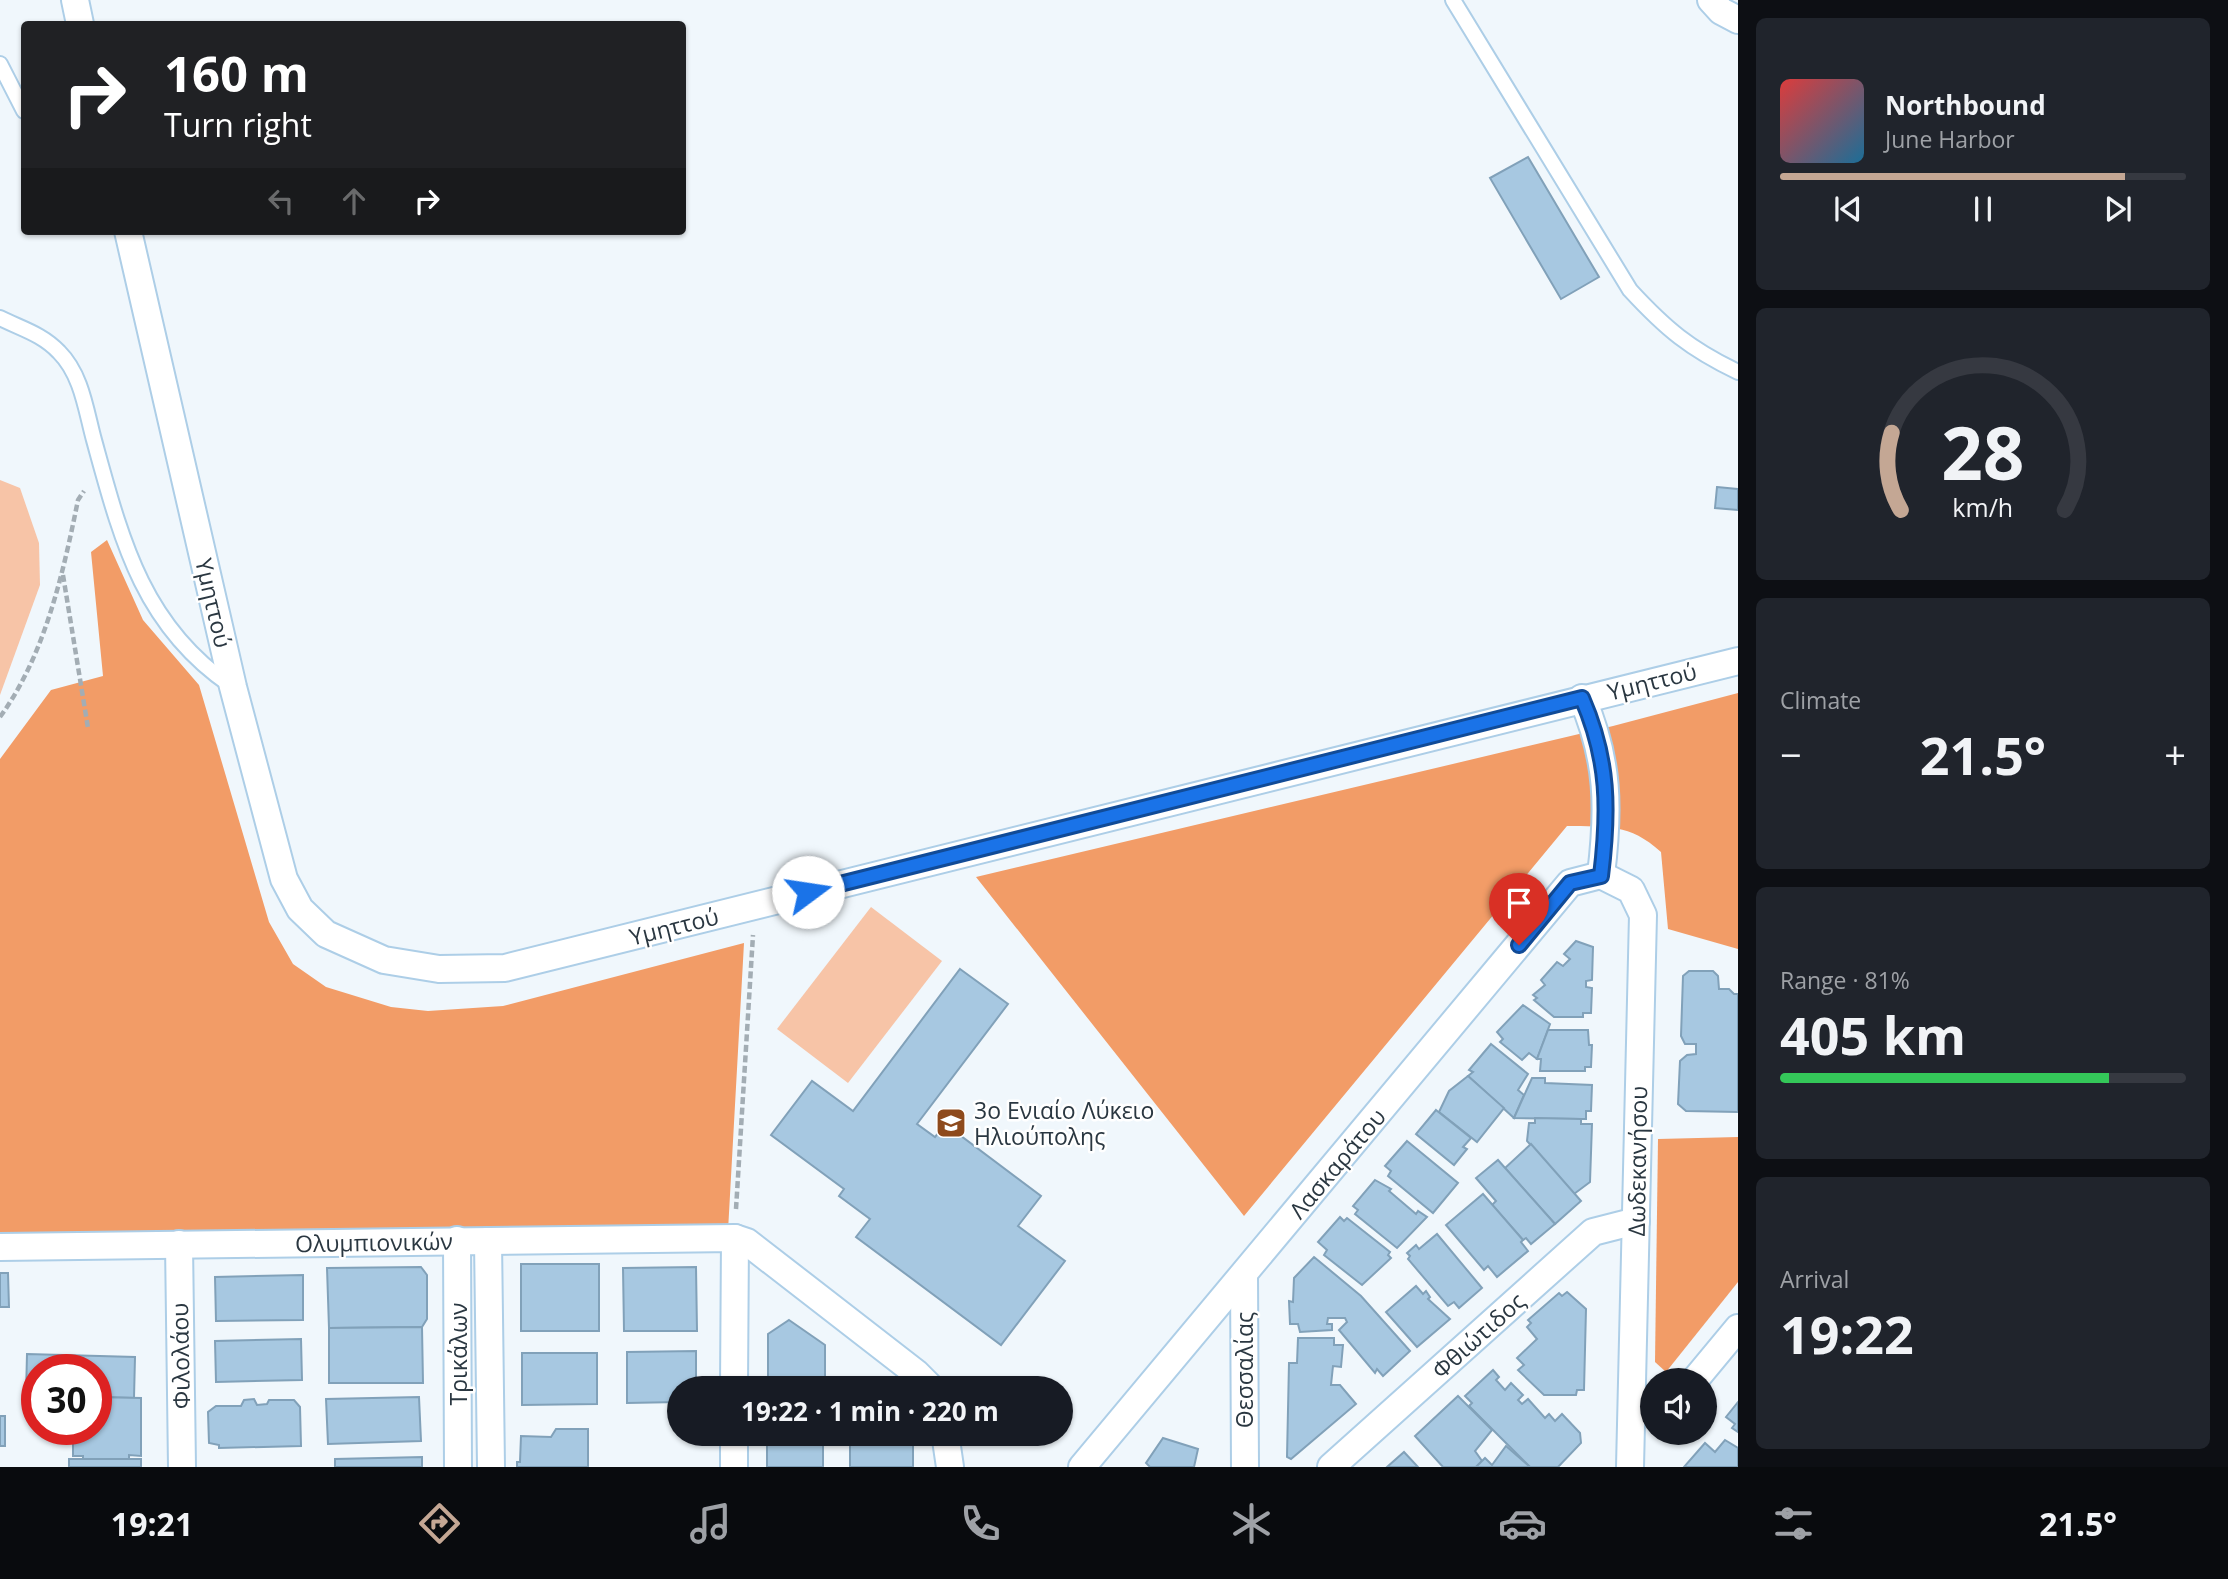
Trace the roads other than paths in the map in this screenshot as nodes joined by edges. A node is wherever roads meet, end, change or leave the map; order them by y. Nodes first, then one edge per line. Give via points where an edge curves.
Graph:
1 (75, 0) edge
2 (1453, 0) edge
3 (1711, 0) edge
4 (1738, 20) edge
5 (79, 21) edge
6 (0, 64) edge
7 (21, 105) edge
8 (127, 235) edge
9 (0, 318) edge
10 (1738, 372) edge
11 (1738, 661) edge
12 (233, 687) junction
13 (1582, 698) junction
14 (1601, 876) junction
15 (1636, 1221) junction
16 (457, 1240) junction
17 (741, 1240) junction
18 (488, 1241) junction
19 (179, 1244) junction
20 (0, 1247) edge
21 (1244, 1274) junction
22 (1738, 1328) edge
23 (1705, 1368) edge
24 (735, 1376) edge
25 (919, 1376) edge
26 (1642, 1445) edge
27 (734, 1446) edge
28 (947, 1446) edge
29 (1627, 1464) edge
30 (182, 1467) edge
31 (458, 1467) edge
32 (491, 1467) edge
33 (734, 1467) edge
34 (950, 1467) edge
35 (1082, 1467) edge
36 (1245, 1467) edge
37 (1331, 1467) edge

1 - 5 street
2 - 10 lane via 1630,290 1664,327 1701,355
3 - 4 street
6 - 7 lane
8 - 12 street, Υμηττού
9 - 12 lane via 38,333 61,354 77,378 122,537 140,580 169,630 206,669
11 - 13 street, Υμηττού
12 - 13 street, Υμηττού via 284,879 300,909 326,934 384,960 439,969 505,968
13 - 14 street via 1604,762
14 - 15 street, Δωδεκανήσου via 1631,890 1643,915
14 - 21 street, Λασκαράτου via 1570,883
15 - 29 street, Δωδεκανήσου
15 - 37 street, Φθιώτιδος via 1593,1232
16 - 18 street, Ολυμπιονικών
16 - 19 street, Ολυμπιονικών
16 - 31 street, Τρικάλων
17 - 18 street, Ολυμπιονικών
17 - 24 street
17 - 25 street
18 - 32 street, Τρικάλων
19 - 20 street, Ολυμπιονικών
19 - 30 street, Φιλολάου
21 - 35 street, Λασκαράτου
21 - 36 street, Θεσσαλίας
22 - 23 street
26 - 29 street
27 - 33 street
28 - 34 street

